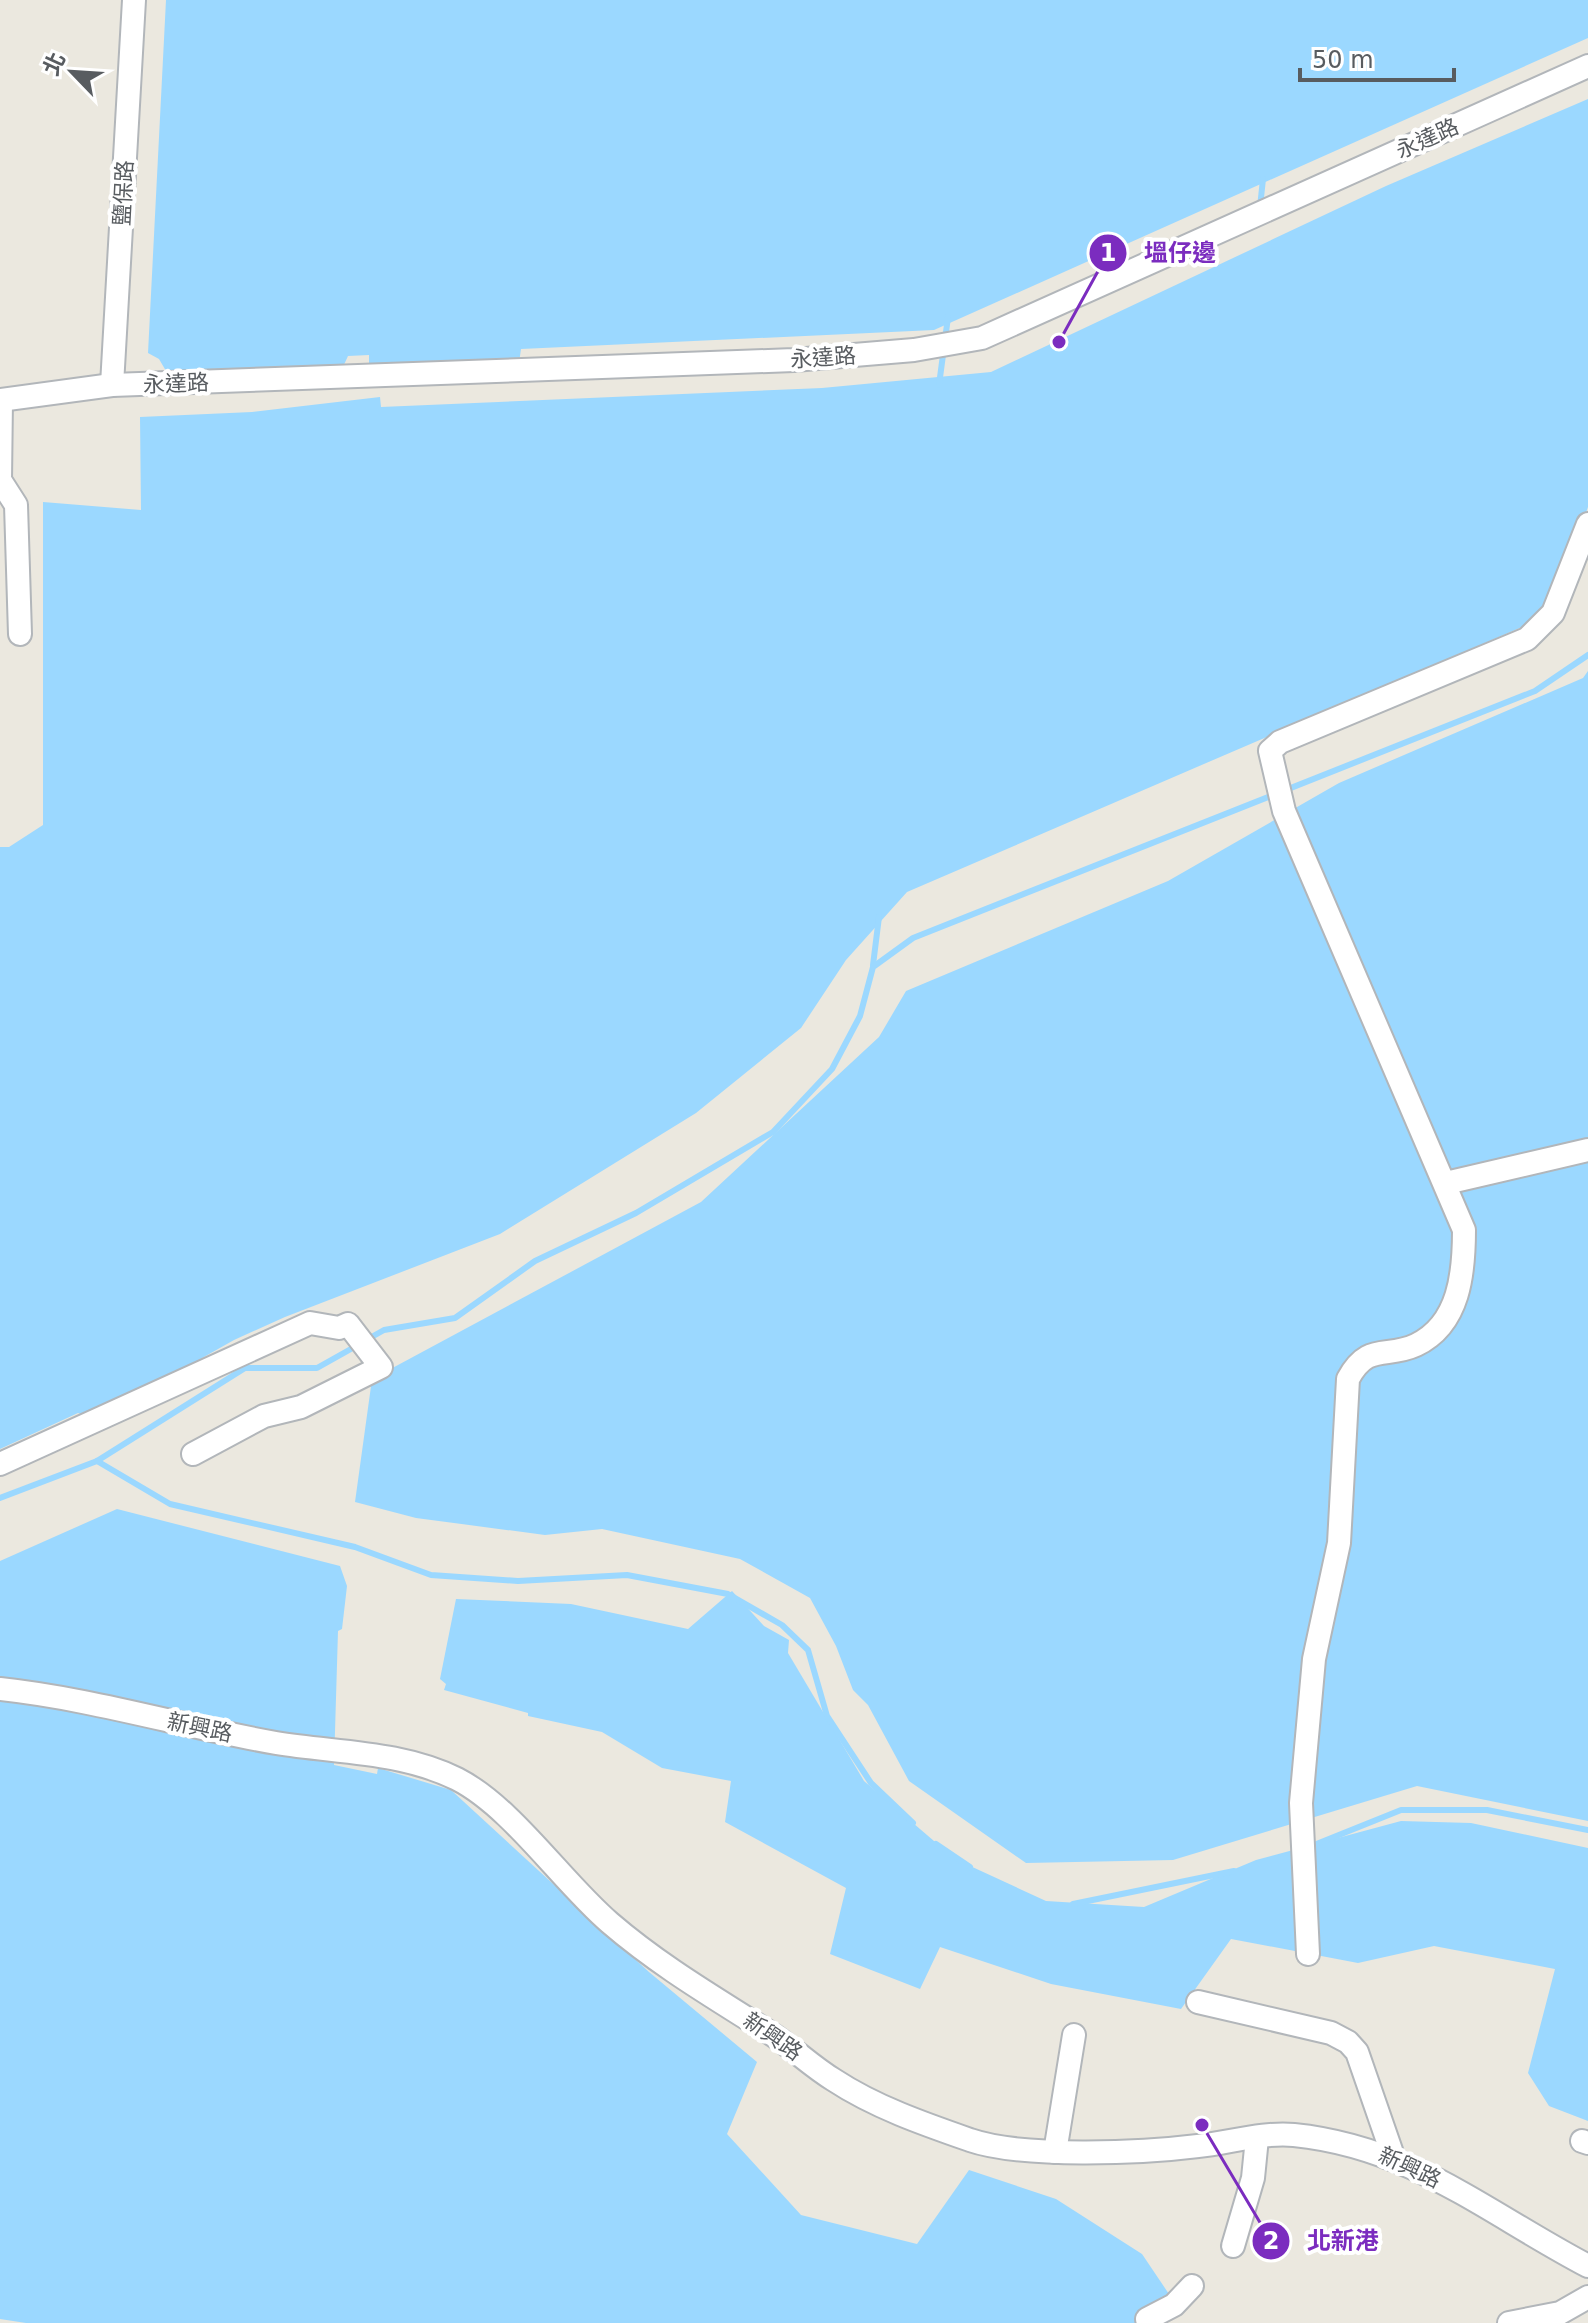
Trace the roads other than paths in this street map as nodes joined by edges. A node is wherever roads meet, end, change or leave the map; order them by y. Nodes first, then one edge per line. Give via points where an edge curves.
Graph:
1 (134, 0) edge
2 (1588, 66) edge
3 (112, 385) junction
4 (0, 400) edge
5 (8, 505) edge
6 (1588, 524) edge
7 (20, 634) dead end
8 (1588, 1150) edge
9 (1446, 1183) junction
10 (193, 1454) dead end
11 (0, 1464) edge
12 (0, 1689) edge
13 (1308, 1954) dead end
14 (1198, 2002) dead end
15 (1074, 2035) dead end
16 (1257, 2138) junction
17 (1055, 2152) junction
18 (1393, 2156) junction
19 (1233, 2246) dead end
20 (1588, 2266) edge
21 (1192, 2286) dead end
22 (1588, 2297) edge
23 (1148, 2323) edge
24 (1509, 2323) edge

1 - 3 street, 鹽保路
2 - 3 street, 永達路 via 982,338 914,350 794,360
3 - 4 street, 永達路
4 - 5 street via 0,480
5 - 7 street
6 - 9 street via 1553,613 1527,639 1280,742 1270,751 1284,811
8 - 9 street
9 - 13 street via 1464,1230 1458,1296 1430,1335 1415,1345 1369,1354 1357,1362 1348,1379 1339,1543 1314,1659 1301,1803
10 - 11 street via 264,1416 301,1407 381,1367 348,1324 339,1328 310,1323
12 - 17 street, 新興路 via 280,1744 350,1749 460,1780 489,1802 608,1922 831,2078 869,2101 975,2142
14 - 18 street via 1331,2033 1348,2042 1357,2052
15 - 17 street
16 - 17 street, 新興路 via 1193,2147
16 - 18 street, 新興路 via 1288,2134
16 - 19 street via 1253,2178
18 - 20 street, 新興路
21 - 23 street
22 - 24 street via 1560,2313

